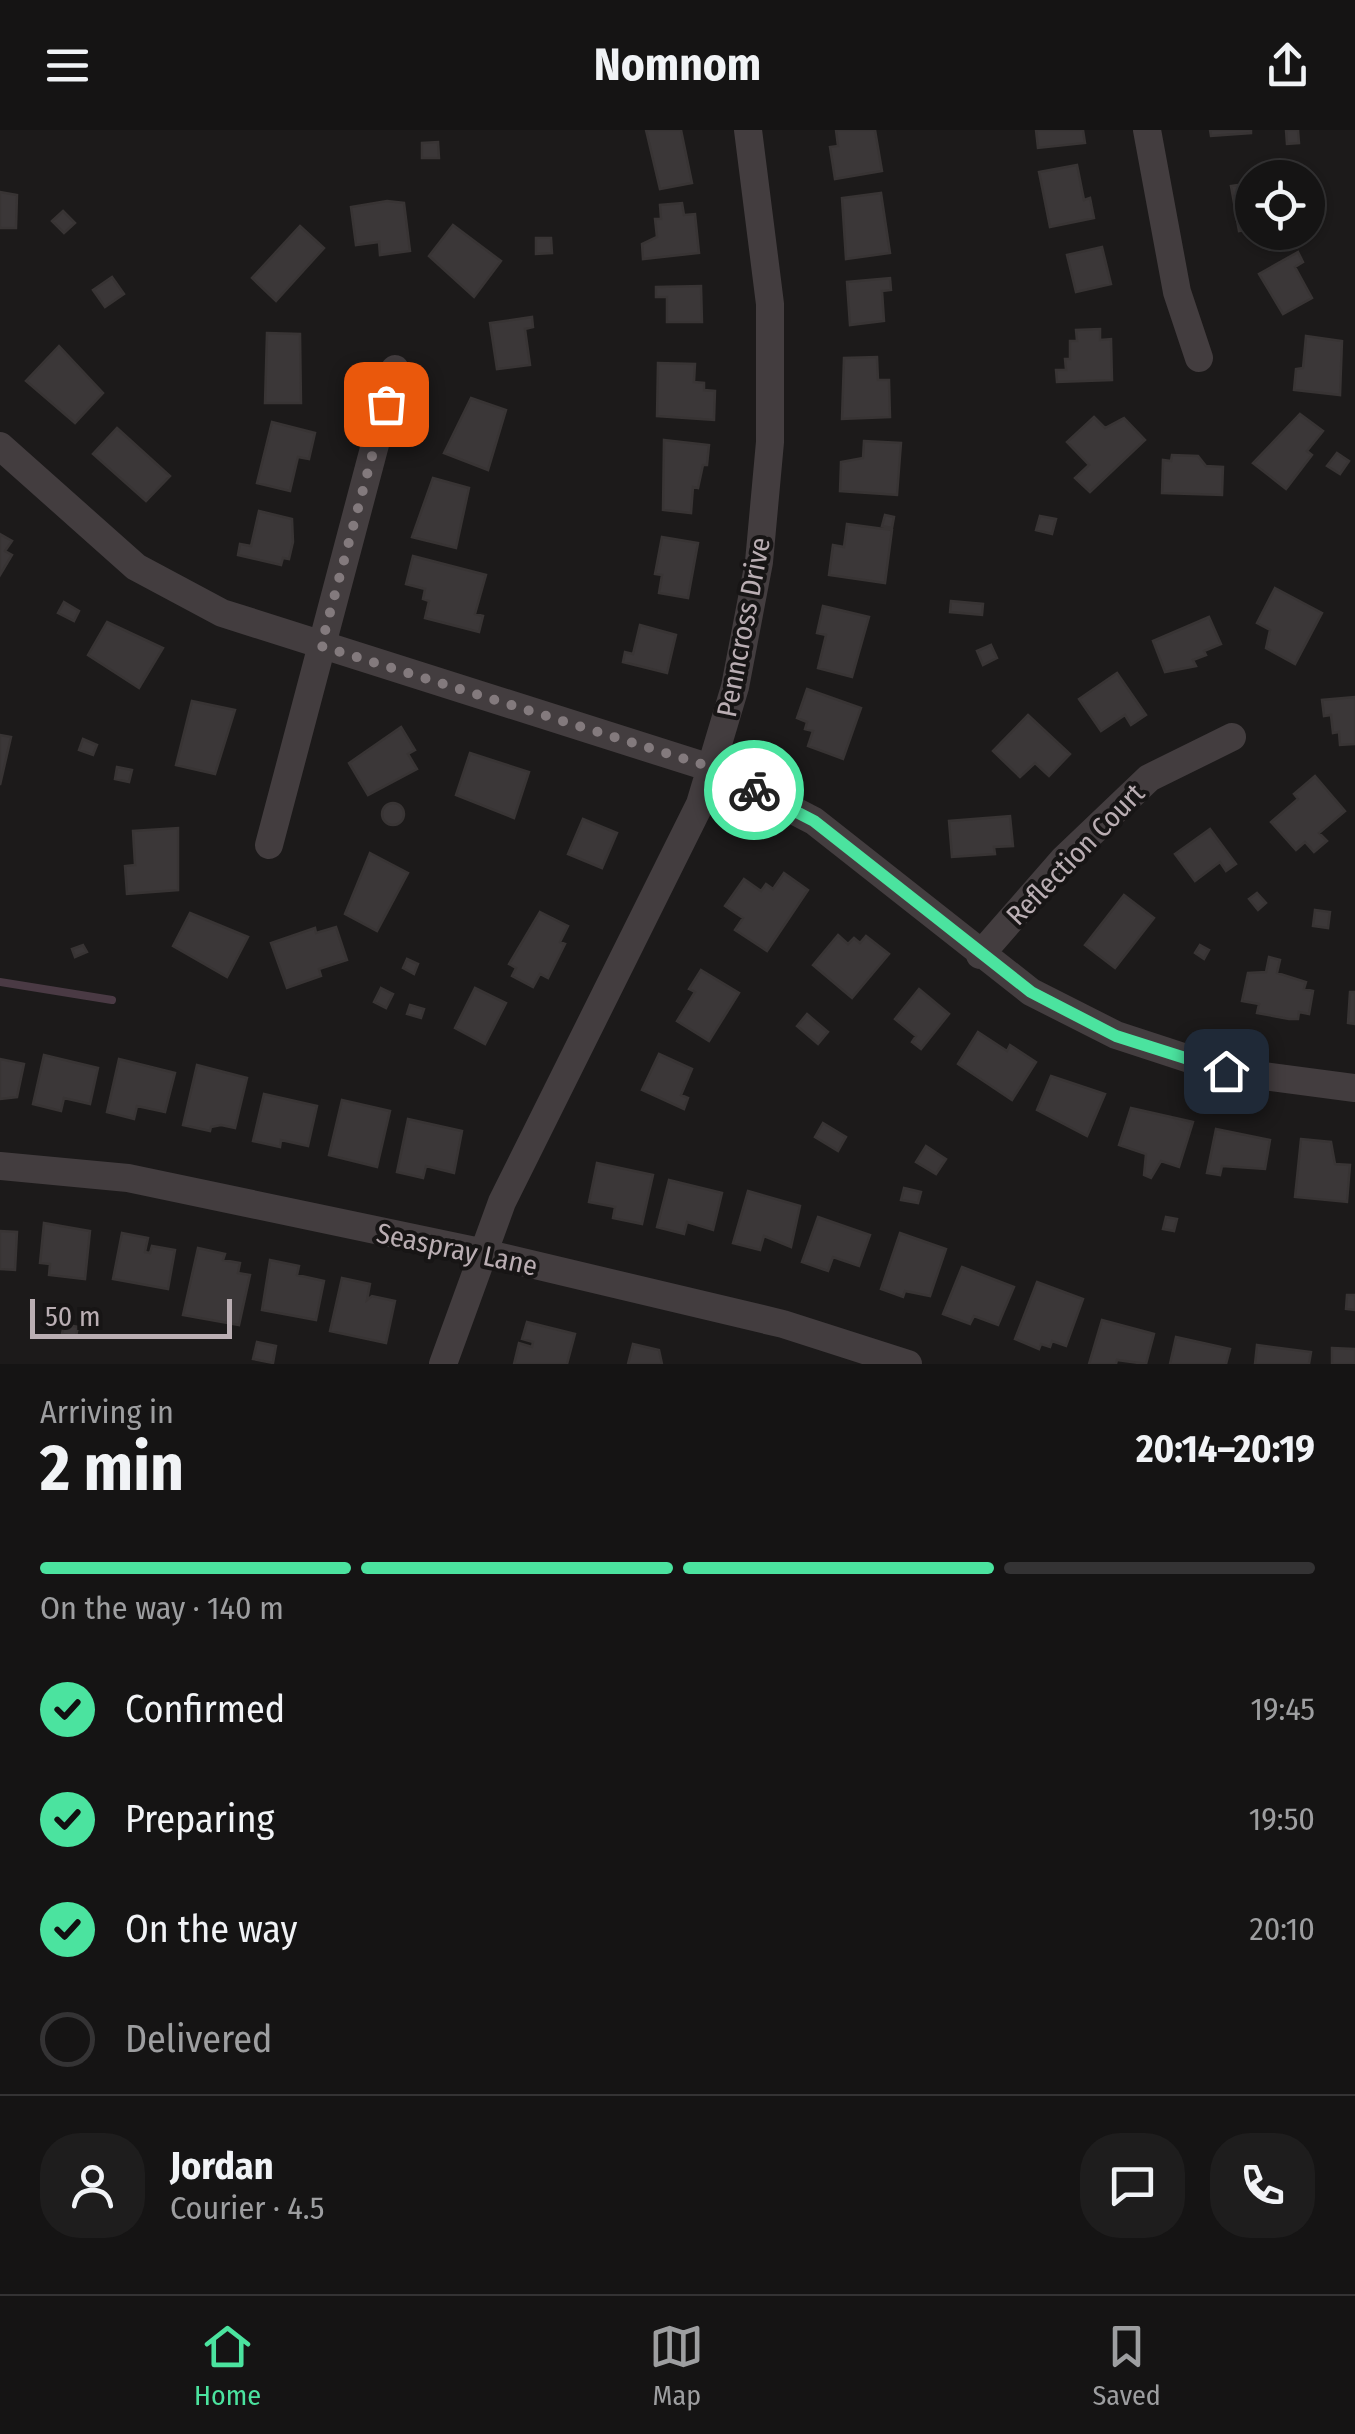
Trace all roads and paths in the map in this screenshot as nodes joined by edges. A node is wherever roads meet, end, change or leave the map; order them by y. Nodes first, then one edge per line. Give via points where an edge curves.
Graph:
1 (748, 130) edge
2 (1147, 130) edge
3 (1199, 358) dead end
4 (395, 369) dead end
5 (0, 446) edge
6 (321, 646) junction
7 (1232, 737) dead end
8 (714, 768) junction
9 (269, 846) dead end
10 (980, 955) junction
11 (1355, 1088) edge
12 (0, 1166) edge
13 (480, 1252) junction
14 (443, 1364) edge
15 (908, 1364) edge

1 - 8 street, Penncross Drive via 770,304 770,442 758,562
2 - 3 street via 1177,292
4 - 6 street
5 - 6 street via 136,567 222,613
6 - 8 street
6 - 9 street
7 - 10 street, Reflection Court via 1148,778 1063,860
8 - 10 street via 814,821
8 - 13 street, Penncross Drive via 667,877
10 - 11 street via 1031,992 1116,1036 1226,1071
12 - 13 street, Seaspray Lane via 128,1178
13 - 14 street, Penncross Drive
13 - 15 street, Seaspray Lane via 782,1324

